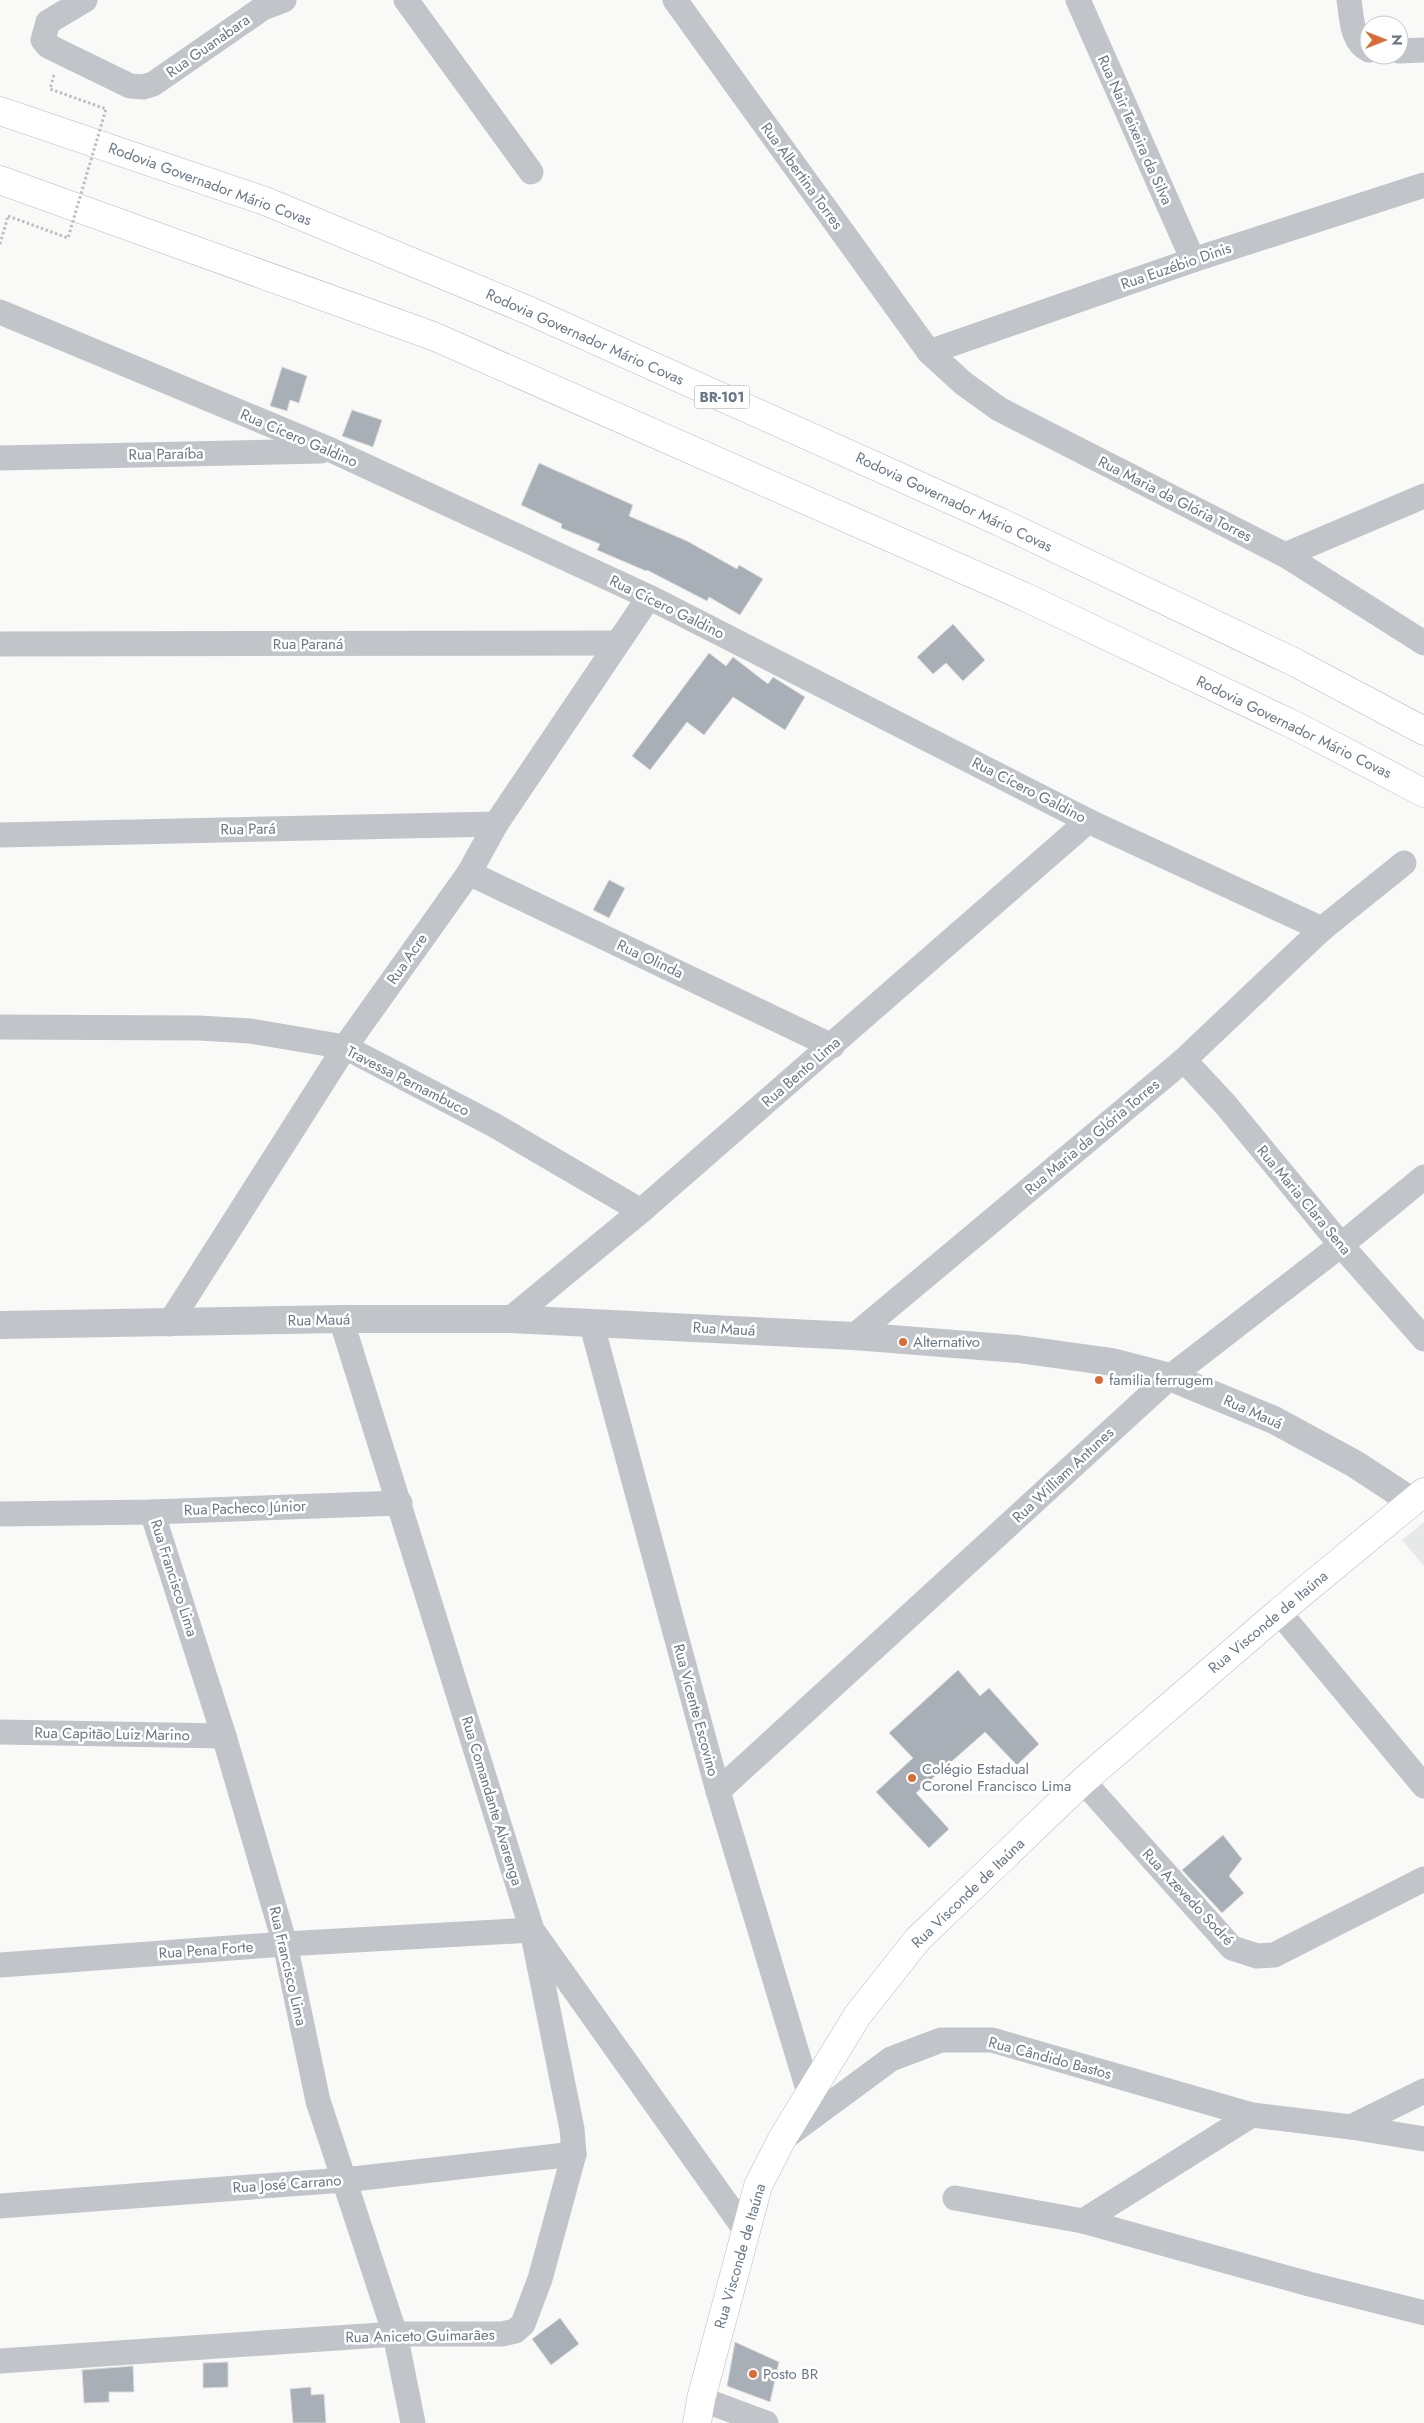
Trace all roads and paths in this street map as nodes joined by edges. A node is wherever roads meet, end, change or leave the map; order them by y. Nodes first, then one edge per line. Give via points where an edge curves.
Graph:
1 (86, 0) edge
2 (284, 0) edge
3 (406, 0) edge
4 (675, 0) edge
5 (1078, 0) edge
6 (1349, 0) edge
7 (1359, 44) edge
8 (1424, 50) edge
9 (1409, 51) edge
10 (106, 109) dead end
11 (0, 110) edge
12 (531, 172) dead end
13 (0, 180) edge
14 (1424, 185) edge
15 (0, 244) edge
16 (1193, 260) junction
17 (0, 312) edge
18 (929, 352) junction
19 (331, 450) junction
20 (0, 458) edge
21 (1424, 496) edge
22 (1286, 555) junction
23 (649, 597) junction
24 (616, 643) junction
25 (1424, 643) edge
26 (0, 644) edge
27 (1424, 731) edge
28 (1424, 793) edge
29 (1088, 820) junction
30 (496, 824) junction
31 (0, 835) edge
32 (1404, 863) dead end
33 (468, 873) junction
34 (1322, 929) junction
35 (0, 1027) edge
36 (832, 1046) junction
37 (345, 1047) junction
38 (1184, 1060) junction
39 (1424, 1177) edge
40 (641, 1211) junction
41 (1341, 1245) junction
42 (341, 1320) junction
43 (510, 1320) junction
44 (590, 1322) junction
45 (169, 1324) junction
46 (0, 1325) edge
47 (854, 1336) junction
48 (1424, 1338) edge
49 (1170, 1377) junction
50 (1419, 1497) edge
51 (400, 1503) junction
52 (152, 1512) junction
53 (0, 1514) edge
54 (1278, 1612) junction
55 (0, 1732) edge
56 (224, 1736) junction
57 (1083, 1781) junction
58 (1424, 1786) edge
59 (718, 1791) junction
60 (1424, 1879) edge
61 (532, 1930) junction
62 (285, 1944) junction
63 (0, 1965) edge
64 (1424, 2091) edge
65 (810, 2096) junction
66 (1252, 2115) junction
67 (1351, 2127) junction
68 (782, 2139) junction
69 (1424, 2139) edge
70 (574, 2154) junction
71 (344, 2180) junction
72 (955, 2198) dead end
73 (0, 2206) edge
74 (1083, 2220) junction
75 (746, 2231) junction
76 (1424, 2313) edge
77 (395, 2334) junction
78 (0, 2361) edge
79 (699, 2411) edge
80 (413, 2423) edge
81 (766, 2423) edge

1 - 2 street, Rua Guanabara via 48,22 43,40 48,46 130,86 143,87 153,84 263,8
3 - 12 street
4 - 18 street, Rua Albertina Torres
5 - 16 street, Rua Nair Teixeira da Silva
6 - 7 street
8 - 9 street
10 - 15 path, bridge via 68,238 8,216
11 - 27 main road, Rodovia Governador Mário Covas / BR-101 via 265,201 530,311 1000,522 1296,663
13 - 28 main road, Rodovia Governador Mário Covas via 433,336 1023,596 1298,727
14 - 16 street, Rua Euzébio Dinis
16 - 18 street, Rua Euzébio Dinis
17 - 19 street, Rua Cícero Galdino
18 - 22 street, Rua Maria da Glória Torres via 963,384 999,409
19 - 20 street, Rua Paraíba
19 - 23 street, Rua Cícero Galdino
21 - 22 street
22 - 25 street, Rua Maria da Glória Torres
23 - 24 street, Rua Acre
23 - 29 street, Rua Cícero Galdino
24 - 26 street, Rua Paraná
24 - 30 street, Rua Acre
29 - 34 street, Rua Cícero Galdino
29 - 36 street, Rua Bento Lima
30 - 31 street, Rua Pará
30 - 33 street, Rua Acre
32 - 34 street, Rua Maria da Glória Torres
33 - 36 street, Rua Olinda
33 - 37 street, Rua Acre
34 - 38 street, Rua Maria da Glória Torres
35 - 37 street, Travessa Pernambuco via 233,1030
36 - 40 street, Rua Bento Lima
37 - 40 street, Travessa Pernambuco via 494,1125
37 - 45 street, Rua Acre
38 - 41 street, Rua Maria Clara Sena via 1225,1104
38 - 47 street, Rua Maria da Glória Torres
39 - 41 street, Rua William Antunes
40 - 43 street, Rua Bento Lima
41 - 48 street, Rua Maria Clara Sena
41 - 49 street, Rua William Antunes
42 - 43 street, Rua Mauá
42 - 45 street, Rua Mauá
42 - 51 street, Rua Comandante Alvarenga
43 - 44 street, Rua Mauá
44 - 47 street, Rua Mauá
44 - 59 street, Rua Vicente Escovino
45 - 46 street, Rua Mauá
47 - 49 street, Rua Mauá via 1093,1359
49 - 50 street, Rua Mauá via 1274,1420
49 - 59 street, Rua William Antunes
50 - 54 main road, Rua Visconde de Itaúna
51 - 52 street, Rua Pacheco Júnior
51 - 61 street, Rua Comandante Alvarenga
52 - 53 street, Rua Pacheco Júnior
52 - 56 street, Rua Francisco Lima
54 - 57 main road, Rua Visconde de Itaúna
54 - 58 street
55 - 56 street, Rua Capitão Luiz Marino
56 - 62 street, Rua Francisco Lima
57 - 60 street, Rua Azevedo Sodré via 1232,1948 1257,1956 1274,1954
57 - 65 main road, Rua Visconde de Itaúna via 917,1940 857,2016
59 - 65 street, Rua Vicente Escovino
61 - 62 street, Rua Pena Forte
61 - 70 street, Rua Aniceto Guimarães via 572,2129
61 - 75 street, Rua Comandante Alvarenga
62 - 63 street, Rua Pena Forte
62 - 71 street, Rua Francisco Lima via 318,2101
64 - 67 street
65 - 68 main road, Rua Visconde de Itaúna
66 - 67 street, Rua Cândido Bastos
66 - 68 street, Rua Cândido Bastos via 992,2040 942,2040 891,2059
66 - 74 street
67 - 69 street, Rua Cândido Bastos
68 - 75 main road, Rua Visconde de Itaúna via 758,2186
70 - 71 street, Rua José Carrano
70 - 77 street, Rua Aniceto Guimarães via 540,2279 523,2324 515,2331 502,2334
71 - 73 street, Rua José Carrano
71 - 77 street, Rua Francisco Lima
72 - 74 street
74 - 76 street
75 - 79 main road, Rua Visconde de Itaúna
77 - 78 street, Rua Aniceto Guimarães
77 - 80 street, Rua Francisco Lima
79 - 81 street

